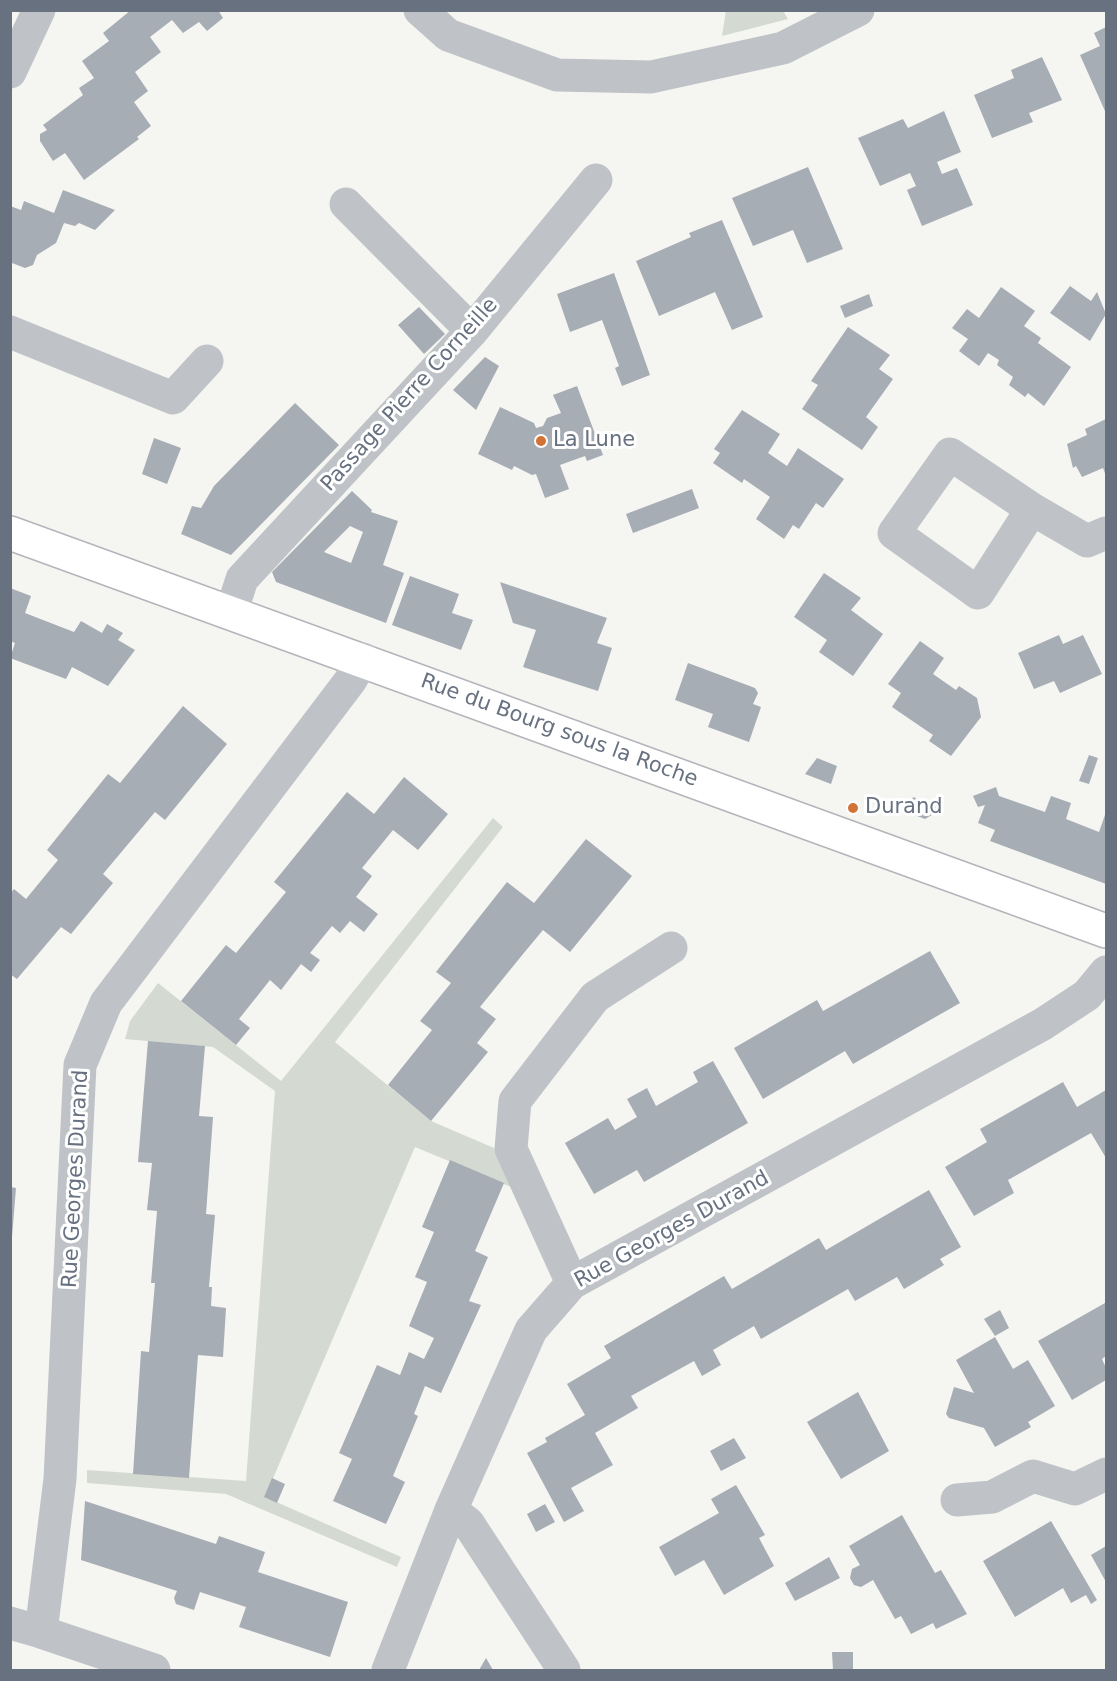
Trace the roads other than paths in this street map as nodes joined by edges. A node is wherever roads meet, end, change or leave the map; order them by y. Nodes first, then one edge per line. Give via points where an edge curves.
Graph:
1 (420, 10) edge
2 (858, 10) edge
3 (25, 27) edge
4 (10, 72) edge
5 (596, 180) dead end
6 (346, 204) dead end
7 (472, 331) junction
8 (10, 332) edge
9 (207, 362) dead end
10 (1032, 509) dead end
11 (10, 533) edge
12 (1107, 533) edge
13 (231, 613) junction
14 (363, 659) junction
15 (1107, 931) edge
16 (671, 948) dead end
17 (1107, 972) edge
18 (572, 1283) junction
19 (1107, 1474) edge
20 (957, 1500) dead end
21 (451, 1510) junction
22 (10, 1623) edge
23 (41, 1632) junction
24 (154, 1671) edge
25 (388, 1671) edge
26 (564, 1671) edge

1 - 2 street via 448,35 557,75 651,77 783,48
3 - 4 street
5 - 7 street, Passage Pierre Corneille
6 - 7 street
7 - 13 street, Passage Pierre Corneille via 242,579
8 - 9 street via 173,398
10 - 12 street via 1087,541
11 - 13 main road, Rue du Bourg sous la Roche
13 - 14 main road, Rue du Bourg sous la Roche
14 - 15 main road, Rue du Bourg sous la Roche
14 - 23 street, Rue Georges Durand via 106,1003 80,1065 60,1479
16 - 18 street via 595,997 514,1101 511,1149
17 - 18 street, Rue Georges Durand via 1087,995 1043,1024
18 - 21 street, Rue Georges Durand via 531,1330
19 - 20 street via 1075,1489 1033,1476 992,1497
21 - 25 street, Rue Georges Durand
21 - 26 street via 468,1523
22 - 23 street
23 - 24 street

